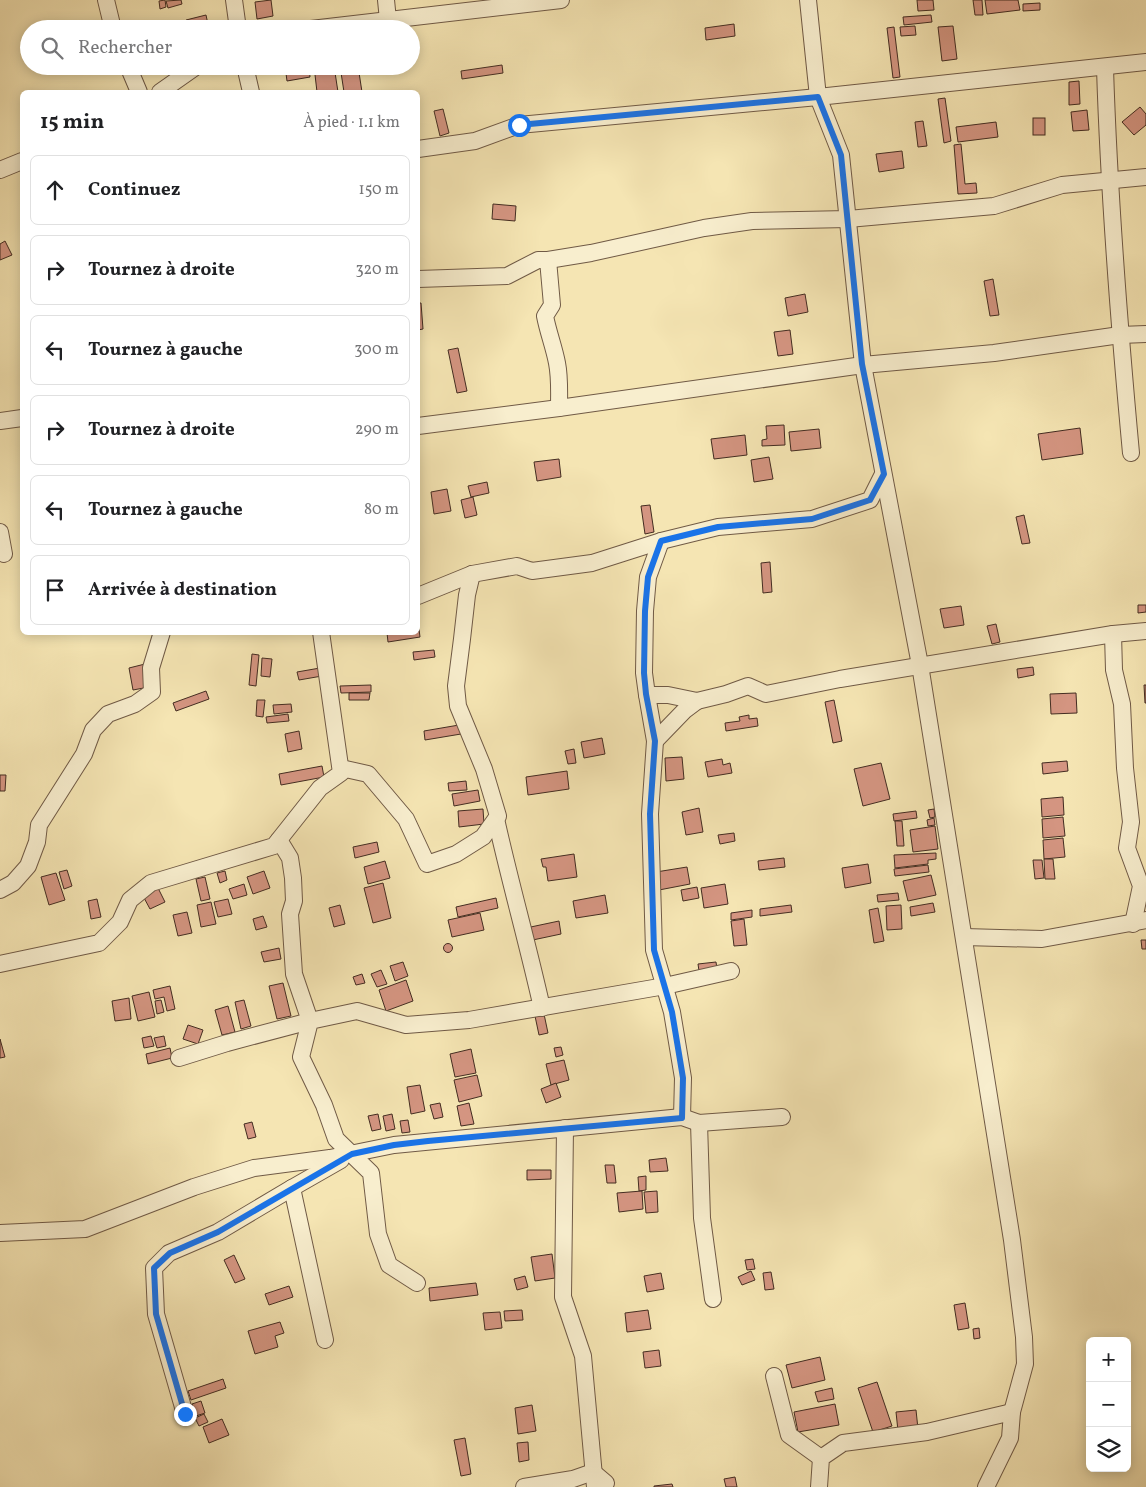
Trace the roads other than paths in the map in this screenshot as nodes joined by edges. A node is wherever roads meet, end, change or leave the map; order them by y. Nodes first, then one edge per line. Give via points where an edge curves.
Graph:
1 (106, 0) edge
2 (234, 0) edge
3 (386, 0) edge
4 (561, 0) edge
5 (808, 0) edge
6 (510, 3) edge
7 (111, 20) edge
8 (237, 20) edge
9 (388, 20) joint
10 (1146, 62) edge
11 (1105, 68) junction
12 (132, 75) edge
13 (184, 75) edge
14 (247, 75) edge
15 (138, 90) edge
16 (163, 90) edge
17 (251, 90) edge
18 (818, 97) junction
19 (420, 149) edge
20 (20, 162) edge
21 (0, 170) edge
22 (1146, 177) edge
23 (1109, 180) junction
24 (848, 219) junction
25 (548, 260) junction
26 (420, 279) edge
27 (1146, 334) edge
28 (1120, 335) junction
29 (862, 364) junction
30 (559, 408) junction
31 (20, 418) edge
32 (0, 421) edge
33 (420, 426) edge
34 (1131, 452) dead end
35 (884, 474) junction
36 (0, 532) edge
37 (661, 541) junction
38 (4, 554) dead end
39 (472, 574) junction
40 (420, 595) edge
41 (1146, 630) edge
42 (1113, 634) junction
43 (161, 635) edge
44 (321, 635) edge
45 (920, 666) junction
46 (646, 694) junction
47 (697, 701) junction
48 (655, 741) junction
49 (341, 768) junction
50 (496, 819) junction
51 (280, 840) junction
52 (0, 890) edge
53 (1139, 922) edge
54 (964, 937) junction
55 (0, 964) edge
56 (731, 971) dead end
57 (664, 986) junction
58 (542, 1008) junction
59 (310, 1021) junction
60 (179, 1058) dead end
61 (782, 1117) dead end
62 (682, 1118) junction
63 (699, 1123) junction
64 (566, 1128) junction
65 (352, 1154) junction
66 (292, 1188) junction
67 (0, 1233) edge
68 (417, 1283) dead end
69 (713, 1299) dead end
70 (325, 1340) dead end
71 (774, 1376) dead end
72 (1012, 1412) junction
73 (185, 1414) dead end
74 (820, 1458) junction
75 (598, 1480) edge
76 (524, 1487) edge
77 (819, 1487) edge
78 (986, 1487) edge

1 - 7 street
2 - 8 street
3 - 9 street
4 - 6 street
5 - 18 street
6 - 9 street
10 - 11 street
11 - 18 street
11 - 23 street
12 - 15 street
13 - 16 street
14 - 17 street
18 - 19 street via 519,125 475,141
18 - 24 street via 841,155
20 - 21 street
22 - 23 street
23 - 24 street via 1062,185 994,206
23 - 28 street
24 - 25 street via 752,221
24 - 29 street
25 - 26 street via 538,260 507,276
25 - 30 street via 552,305 545,316 557,362
27 - 28 street
28 - 29 street via 994,352
28 - 34 street
29 - 30 street
29 - 35 street
30 - 33 street
31 - 32 street
35 - 37 street via 870,500 812,519 718,527
35 - 45 street
36 - 38 street
37 - 39 street via 592,563 532,571 517,566
37 - 46 street via 648,577
39 - 40 street
39 - 50 street via 456,686 458,706 484,769 498,816
41 - 42 street
42 - 45 street
42 - 53 street via 1131,822 1127,848 1141,886
43 - 52 street via 151,668 152,692 135,704 108,714 93,730 84,754 40,824 38,842 28,866 13,883
44 - 49 street
45 - 47 street via 766,694 748,686
45 - 54 street
46 - 47 street
46 - 48 street
47 - 48 street
48 - 57 street via 650,814 654,950
49 - 50 street via 368,774 406,819 427,864 456,854 483,837
49 - 51 street via 341,773 320,788
50 - 58 street
51 - 55 street via 274,846 151,882 130,900 120,922 99,943
51 - 59 street via 290,858 293,878 294,901 290,914 294,974
53 - 54 street via 1042,939
54 - 72 street via 1010,1222 1024,1337 1025,1364
56 - 57 street
57 - 58 street
57 - 62 street via 672,1012 683,1078
58 - 59 street via 469,1020 406,1025 358,1011
59 - 60 street
59 - 65 street via 301,1056 336,1139
61 - 63 street
62 - 63 street
62 - 64 street
63 - 69 street via 702,1218
64 - 65 street via 394,1145
64 - 75 street via 563,1297 583,1356
65 - 66 street
65 - 67 street via 254,1168 85,1229
65 - 68 street via 371,1173 378,1234 389,1265
66 - 70 street
66 - 73 street via 218,1232 170,1253 154,1268 156,1314
71 - 74 street via 789,1435
72 - 74 street via 926,1432 843,1443
72 - 78 street via 1010,1438
74 - 77 street
75 - 76 street via 573,1479

